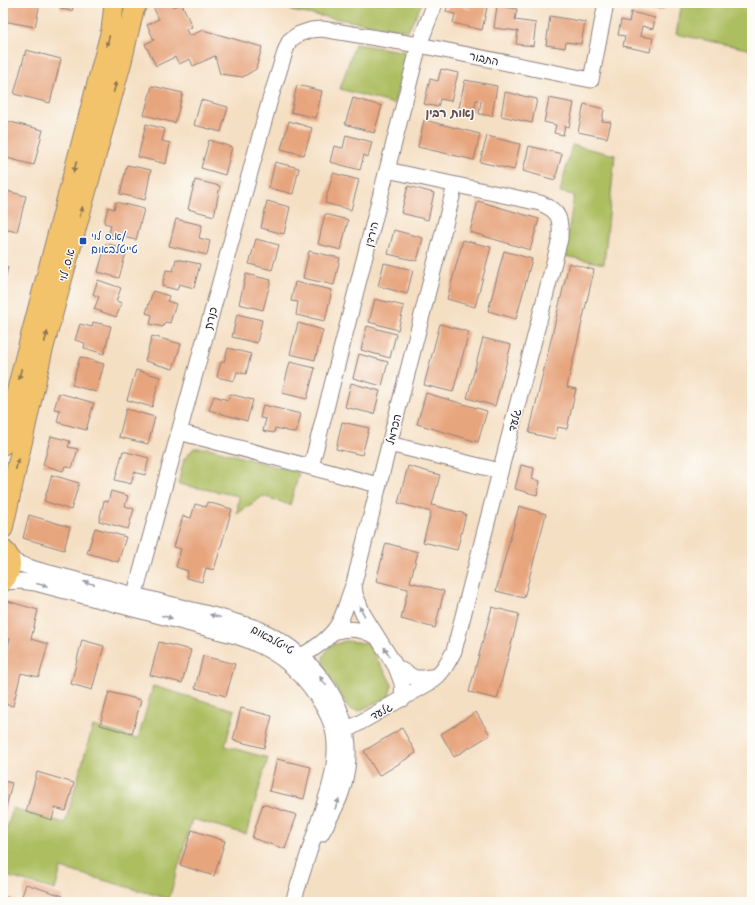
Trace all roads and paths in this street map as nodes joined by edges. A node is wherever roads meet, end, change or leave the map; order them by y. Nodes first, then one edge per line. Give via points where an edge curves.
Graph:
1 (114, 3) edge
2 (138, 3) edge
3 (435, 3) edge
4 (606, 3) edge
5 (299, 34) joint
6 (419, 45) junction
7 (387, 170) junction
8 (455, 185) junction
9 (179, 432) junction
10 (389, 444) junction
11 (3, 445) edge
12 (311, 467) junction
13 (500, 471) junction
14 (378, 485) junction
15 (3, 529) edge
16 (5, 549) edge
17 (3, 582) edge
18 (354, 583) junction
19 (133, 601) junction
20 (333, 632) junction
21 (377, 638) junction
22 (301, 656) junction
23 (396, 667) junction
24 (439, 676) junction
25 (403, 699) junction
26 (340, 732) junction
27 (293, 902) edge

1 -> 11 main road, א.ס. לוי via 111,30
15 -> 2 main road, א.ס. לוי via 42,354 134,10
3 - 6 street, הירדן
4 - 6 street, התבור via 591,80
5 - 6 street, התבור via 322,29
5 - 9 street, כנרת via 290,40 286,49 269,103
6 - 7 street, הירדן
7 - 8 street, גלעד
7 - 12 street, הירדן
8 - 10 street, הכרמל
8 - 13 street, גלעד via 540,203 550,208 560,221 560,239
9 - 12 street
9 - 19 street, כנרת
10 - 13 street
10 - 14 street, הכרמל
12 - 14 street
13 - 24 street, גלעד via 454,651
14 - 18 street, הכרמל
16 - 17 main road via 11,564
19 -> 16 street, טייטלבאום via 23,566
17 -> 19 street, טייטלבאום via 35,583
18 - 20 street, הכרמל
21 -> 18 street via 358,604 354,594
22 -> 19 street, טייטלבאום via 286,644 258,629 220,617
19 -> 26 street, טייטלבאום via 253,641 279,656 306,680
20 - 21 street via 354,629 368,632
20 - 22 street, הכרמל
23 -> 21 street
26 -> 22 street, טייטלבאום via 342,713 335,699 316,671
23 - 24 street via 415,678
23 - 25 street via 402,683
24 - 25 street, גלעד
25 - 26 street, גלעד
26 - 27 street, טייטלבאום via 335,747 332,775

